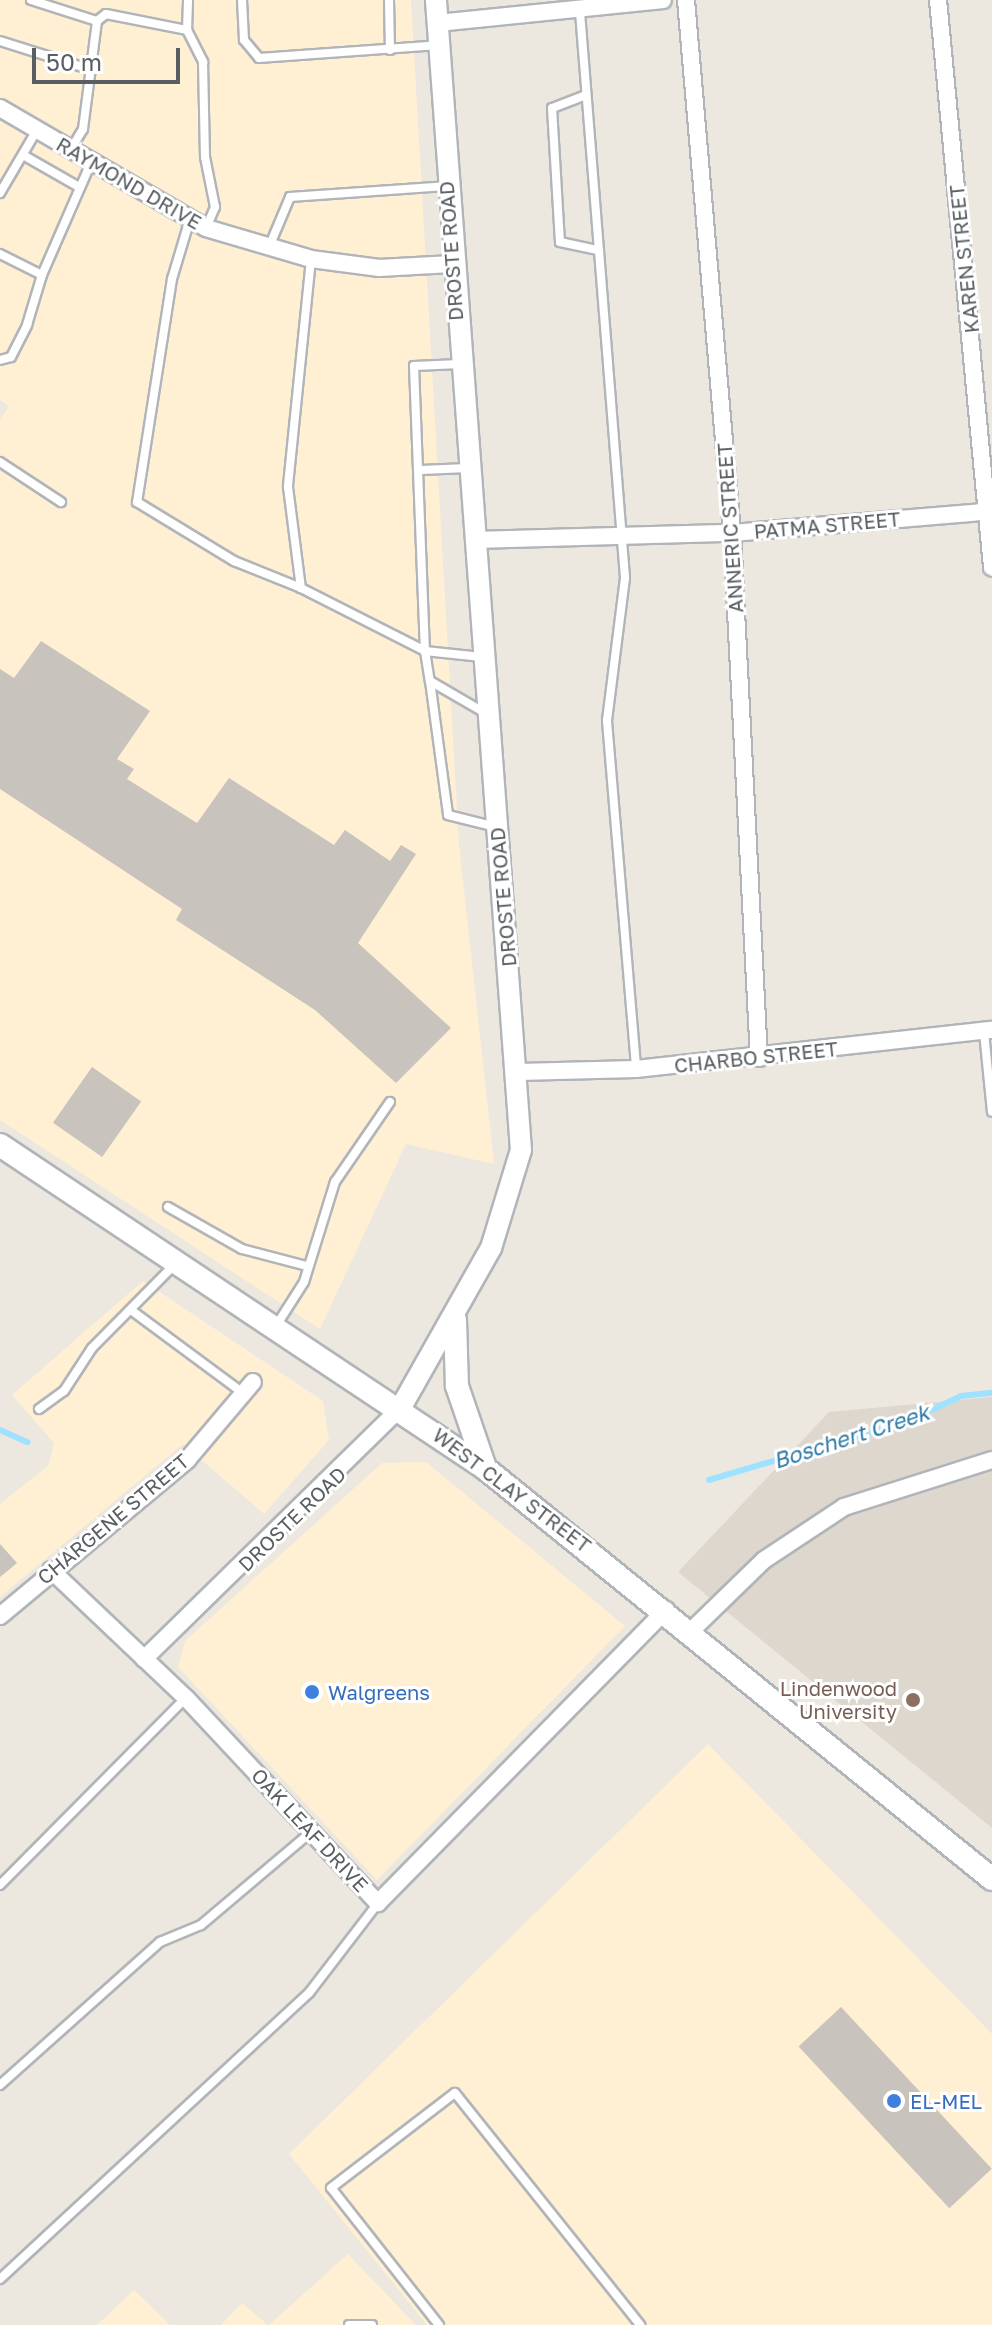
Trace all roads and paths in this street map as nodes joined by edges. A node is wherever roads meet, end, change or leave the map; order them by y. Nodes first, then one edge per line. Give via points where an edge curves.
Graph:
1 (31, 0) edge
2 (188, 0) edge
3 (242, 0) edge
4 (389, 0) edge
5 (436, 0) edge
6 (663, 0) edge
7 (686, 0) edge
8 (938, 0) edge
9 (548, 7) edge
10 (580, 12) junction
11 (97, 21) junction
12 (438, 23) junction
13 (187, 30) junction
14 (0, 41) edge
15 (440, 44) junction
16 (390, 50) junction
17 (92, 70) junction
18 (586, 95) junction
19 (0, 108) edge
20 (37, 130) junction
21 (71, 150) junction
22 (23, 155) junction
23 (91, 163) junction
24 (446, 186) junction
25 (79, 187) junction
26 (0, 193) edge
27 (190, 219) junction
28 (206, 228) junction
29 (269, 248) junction
30 (599, 250) junction
31 (0, 254) edge
32 (311, 259) junction
33 (452, 264) junction
34 (42, 275) junction
35 (0, 360) edge
36 (460, 364) junction
37 (0, 462) edge
38 (469, 467) junction
39 (421, 470) junction
40 (61, 502) dead end
41 (990, 511) edge
42 (732, 533) junction
43 (621, 536) junction
44 (474, 540) junction
45 (992, 567) edge
46 (301, 588) junction
47 (425, 651) junction
48 (485, 658) junction
49 (430, 681) junction
50 (489, 715) junction
51 (496, 827) junction
52 (988, 1030) edge
53 (759, 1058) junction
54 (636, 1069) junction
55 (518, 1072) junction
56 (390, 1102) dead end
57 (992, 1112) edge
58 (0, 1145) edge
59 (168, 1207) dead end
60 (176, 1263) junction
61 (307, 1266) junction
62 (131, 1310) junction
63 (455, 1320) junction
64 (276, 1327) junction
65 (248, 1388) joint
66 (401, 1407) junction
67 (39, 1409) dead end
68 (992, 1460) edge
69 (486, 1469) junction
70 (51, 1570) junction
71 (666, 1610) junction
72 (0, 1616) edge
73 (692, 1630) junction
74 (144, 1659) junction
75 (186, 1698) junction
76 (313, 1830) junction
77 (992, 1879) edge
78 (0, 1885) edge
79 (378, 1903) junction
80 (0, 2085) edge
81 (0, 2279) edge
82 (349, 2325) edge
83 (372, 2325) edge
84 (439, 2325) edge
85 (640, 2325) edge

1 - 11 lane
2 - 13 lane
3 - 16 lane via 244,40 259,58
4 - 16 lane
5 - 12 street, DROSTE ROAD
6 - 10 street
7 - 42 street, ANNERIC STREET
8 - 41 street, KAREN STREET
9 - 10 street
9 - 12 street
10 - 18 lane
11 - 13 lane via 106,14
11 - 17 lane
12 - 15 street, DROSTE ROAD
13 - 28 lane via 203,62 205,157 215,207
14 - 17 lane
15 - 16 lane
15 - 24 street, DROSTE ROAD
17 - 21 lane via 83,129
18 - 30 lane
18 - 30 lane via 552,108 560,242
19 - 20 street, RAYMOND DRIVE
20 - 21 street, RAYMOND DRIVE
20 - 22 lane
21 - 23 street, RAYMOND DRIVE
22 - 25 lane
22 - 26 lane
23 - 25 lane
23 - 27 street, RAYMOND DRIVE
24 - 29 lane via 290,197
24 - 33 street, DROSTE ROAD
25 - 34 lane
27 - 28 street, RAYMOND DRIVE
27 - 46 lane via 172,279 137,502 234,561
28 - 29 street, RAYMOND DRIVE
29 - 32 street, RAYMOND DRIVE
30 - 43 lane
31 - 34 lane
32 - 33 street, RAYMOND DRIVE via 379,268
32 - 46 lane via 288,487
33 - 36 street, DROSTE ROAD
34 - 35 lane via 27,325 11,357
36 - 38 street, DROSTE ROAD
36 - 39 lane via 414,366
37 - 40 lane
38 - 39 lane
38 - 44 street, DROSTE ROAD
39 - 47 lane
41 - 42 street, PATMA STREET
41 - 45 street, KAREN STREET
42 - 43 street, PATMA STREET
42 - 53 street, ANNERIC STREET
43 - 44 street, PATMA STREET
43 - 54 lane via 624,607 607,721
44 - 48 street, DROSTE ROAD
46 - 47 lane
47 - 48 lane
47 - 49 lane
48 - 50 street, DROSTE ROAD
49 - 50 lane
49 - 51 lane via 448,815
50 - 51 street, DROSTE ROAD
51 - 55 street, DROSTE ROAD
52 - 53 street, CHARBO STREET
52 - 57 lane
53 - 54 street, CHARBO STREET
54 - 55 street, CHARBO STREET
55 - 63 street, DROSTE ROAD via 521,1150 510,1203
56 - 61 lane via 335,1182
58 - 60 main road, WEST CLAY STREET
59 - 61 lane via 242,1249
60 - 62 lane
60 - 64 main road, WEST CLAY STREET
61 - 64 lane
62 - 65 lane
62 - 67 lane via 92,1348 64,1391
63 - 66 street, DROSTE ROAD
63 - 69 main road via 457,1386
64 - 66 main road, WEST CLAY STREET
65 - 70 street, CHARGENE STREET via 187,1460
66 - 69 main road, WEST CLAY STREET
66 - 74 street, DROSTE ROAD
68 - 73 street via 844,1507 764,1560
69 - 71 main road, WEST CLAY STREET
70 - 72 street, CHARGENE STREET
70 - 74 street, OAK LEAF DRIVE
71 - 73 main road, WEST CLAY STREET
71 - 79 street, OAK LEAF DRIVE
73 - 77 main road, WEST CLAY STREET
74 - 75 street, OAK LEAF DRIVE
75 - 76 street, OAK LEAF DRIVE
75 - 78 lane
76 - 79 street, OAK LEAF DRIVE
76 - 80 lane via 201,1925 160,1942
79 - 81 lane via 309,1993
82 - 83 lane
84 - 85 lane via 331,2188 455,2093

